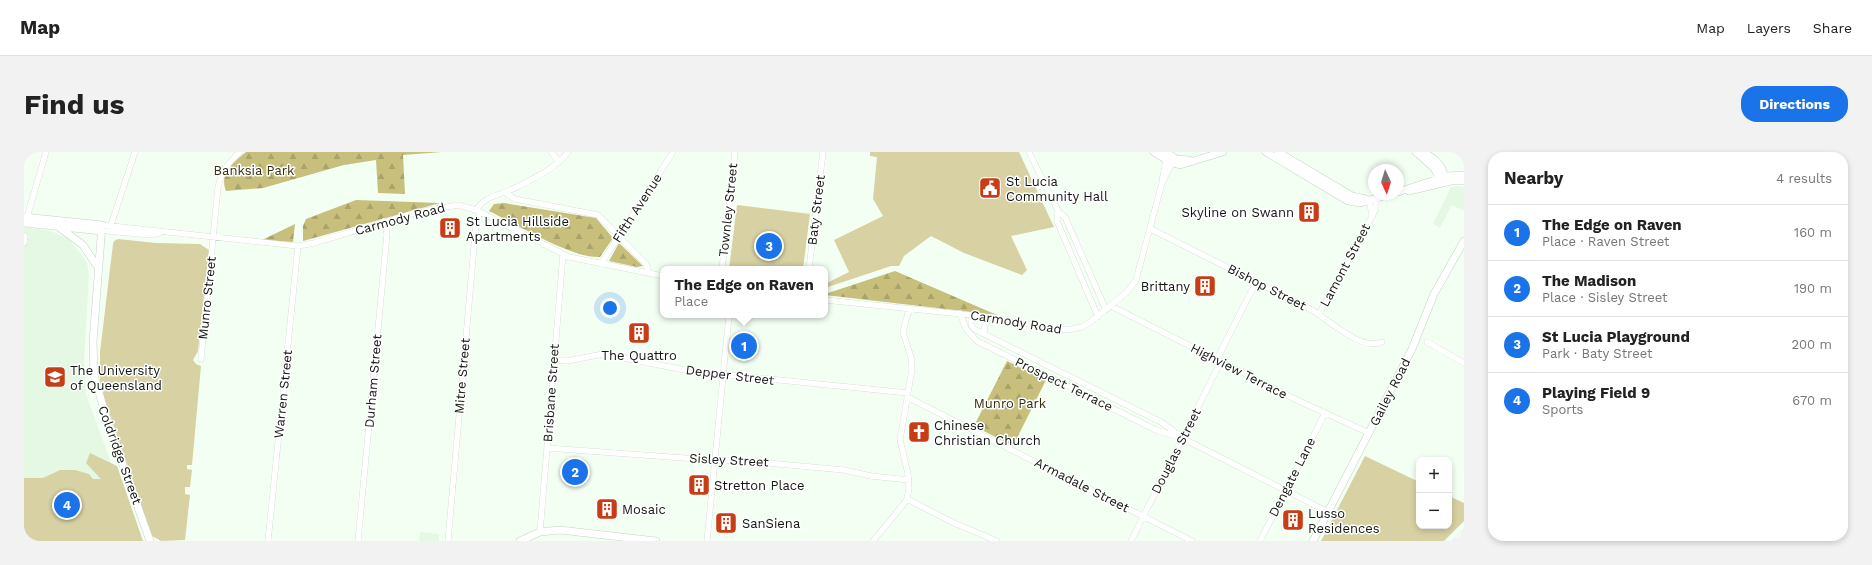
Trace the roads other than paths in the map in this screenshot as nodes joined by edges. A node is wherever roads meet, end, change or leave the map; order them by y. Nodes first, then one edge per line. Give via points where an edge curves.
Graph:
1 (46, 152) edge
2 (136, 152) edge
3 (240, 152) edge
4 (551, 152) edge
5 (568, 152) edge
6 (673, 152) edge
7 (735, 152) edge
8 (823, 152) edge
9 (1029, 152) edge
10 (1154, 152) edge
11 (1224, 152) edge
12 (1266, 152) edge
13 (1278, 152) edge
14 (1421, 153) edge
15 (1169, 158) edge
16 (559, 162) junction
17 (1464, 175) edge
18 (1440, 180) junction
19 (1464, 181) edge
20 (1404, 191) edge
21 (505, 193) junction
22 (1368, 199) edge
23 (1369, 200) edge
24 (1373, 200) edge
25 (478, 211) junction
26 (1058, 211) junction
27 (25, 219) edge
28 (384, 221) junction
29 (57, 227) junction
30 (106, 228) junction
31 (1151, 229) junction
32 (25, 236) edge
33 (618, 237) junction
34 (213, 238) junction
35 (1464, 241) edge
36 (24, 243) edge
37 (298, 246) junction
38 (563, 254) junction
39 (601, 264) junction
40 (722, 266) edge
41 (809, 266) edge
42 (99, 269) junction
43 (649, 274) junction
44 (660, 276) edge
45 (1256, 282) junction
46 (828, 300) edge
47 (1111, 306) junction
48 (909, 309) junction
49 (1106, 310) junction
50 (960, 314) junction
51 (1319, 314) junction
52 (971, 315) junction
53 (1098, 317) junction
54 (729, 318) edge
55 (990, 318) junction
56 (984, 334) junction
57 (1382, 342) dead end
58 (1427, 342) dead end
59 (201, 359) dead end
60 (553, 360) junction
61 (1219, 360) junction
62 (1464, 363) edge
63 (724, 374) junction
64 (907, 395) junction
65 (1325, 413) junction
66 (1369, 433) junction
67 (1183, 439) junction
68 (547, 448) junction
69 (715, 460) junction
70 (909, 480) junction
71 (1286, 490) junction
72 (907, 499) junction
73 (1328, 512) junction
74 (1143, 516) junction
75 (540, 532) junction
76 (1464, 533) edge
77 (150, 541) edge
78 (268, 541) edge
79 (358, 541) edge
80 (448, 541) edge
81 (520, 541) edge
82 (656, 541) edge
83 (707, 541) edge
84 (873, 541) edge
85 (996, 541) edge
86 (1131, 541) edge
87 (1192, 541) edge
88 (1260, 541) edge
89 (1313, 541) edge
90 (1456, 541) edge

1 - 27 street
2 - 30 street
3 - 34 street, Munro Street via 226,165 220,177
4 - 16 street
5 - 16 street
6 - 33 street, Fifth Avenue
7 - 40 street, Townley Street
8 - 41 street, Baty Street
9 - 26 street
10 - 15 main road
11 - 15 main road via 1194,160
12 - 23 main road via 1347,200 1360,203
13 - 22 main road via 1354,196
14 - 18 main road
15 - 31 street, Carmody Road
16 - 21 street
17 - 18 main road
18 - 19 main road
18 - 20 main road via 1417,190
21 - 25 street via 484,200
21 - 33 street via 515,199 598,215
24 - 51 street, Lamont Street via 1377,207
25 - 28 street, Carmody Road via 463,205 453,205
25 - 38 street, Carmody Road
25 - 80 street, Mitre Street
26 - 49 street via 1065,217
26 - 53 street via 1057,221
27 - 29 main road, Carmody Road
27 - 30 main road, Carmody Road
28 - 37 street, Carmody Road
28 - 79 street, Durham Street via 387,234
29 - 30 main road, Carmody Road
29 - 42 main road via 83,245
30 - 34 street, Carmody Road via 150,230
30 - 42 main road, Coldridge Street
31 - 45 street, Bishop Street
31 - 47 street, Carmody Road via 1136,280
32 - 36 street
33 - 39 street, Fifth Avenue
33 - 43 street via 646,264
34 - 37 street, Carmody Road
34 - 59 street, Munro Street
35 - 66 main road, Gailey Road via 1434,294 1413,346
37 - 78 street, Warren Street
38 - 39 street, Carmody Road
38 - 60 street, Brisbane Street
39 - 43 street, Carmody Road
42 - 77 main road, Coldridge Street via 92,349 95,384
43 - 44 street, Carmody Road
45 - 51 street, Bishop Street
45 - 61 street, Douglas Street
46 - 48 street, Carmody Road
47 - 49 street, Carmody Road
47 - 61 street, Highview Terrace
48 - 50 street, Carmody Road
48 - 64 street via 903,332 912,361
49 - 53 street, Carmody Road
50 - 52 street, Carmody Road
50 - 67 street, Prospect Terrace via 966,330 977,341 1159,431
51 - 57 street, Bishop Street via 1331,325 1358,340 1372,344
52 - 55 street, Carmody Road
52 - 56 street, Prospect Terrace via 973,328
53 - 55 street, Carmody Road via 1082,327 1067,330
54 - 63 street
55 - 56 street
56 - 67 street, Prospect Terrace via 1161,422
58 - 62 street
60 - 63 street, Depper Street via 567,361 603,354 690,371
60 - 68 street, Brisbane Street
61 - 65 street, Highview Terrace
61 - 67 street, Douglas Street
63 - 64 street, Depper Street
63 - 69 street
64 - 70 street via 900,440
64 - 74 street, Armadale Street
65 - 66 street, Highview Terrace
65 - 71 street, Dengate Lane
66 - 73 main road, Gailey Road
67 - 71 street, Prospect Terrace
67 - 74 street, Douglas Street
68 - 69 street, Sisley Street
68 - 75 street, Brisbane Street
69 - 70 street, Sisley Street via 780,463
69 - 83 street
70 - 72 street
71 - 73 street, Prospect Terrace
71 - 88 street, Dengate Lane
72 - 84 street
72 - 85 street
73 - 89 main road, Gailey Road
74 - 86 street, Douglas Street
74 - 87 street, Armadale Street
75 - 81 main road
75 - 82 main road via 560,530
76 - 90 street

